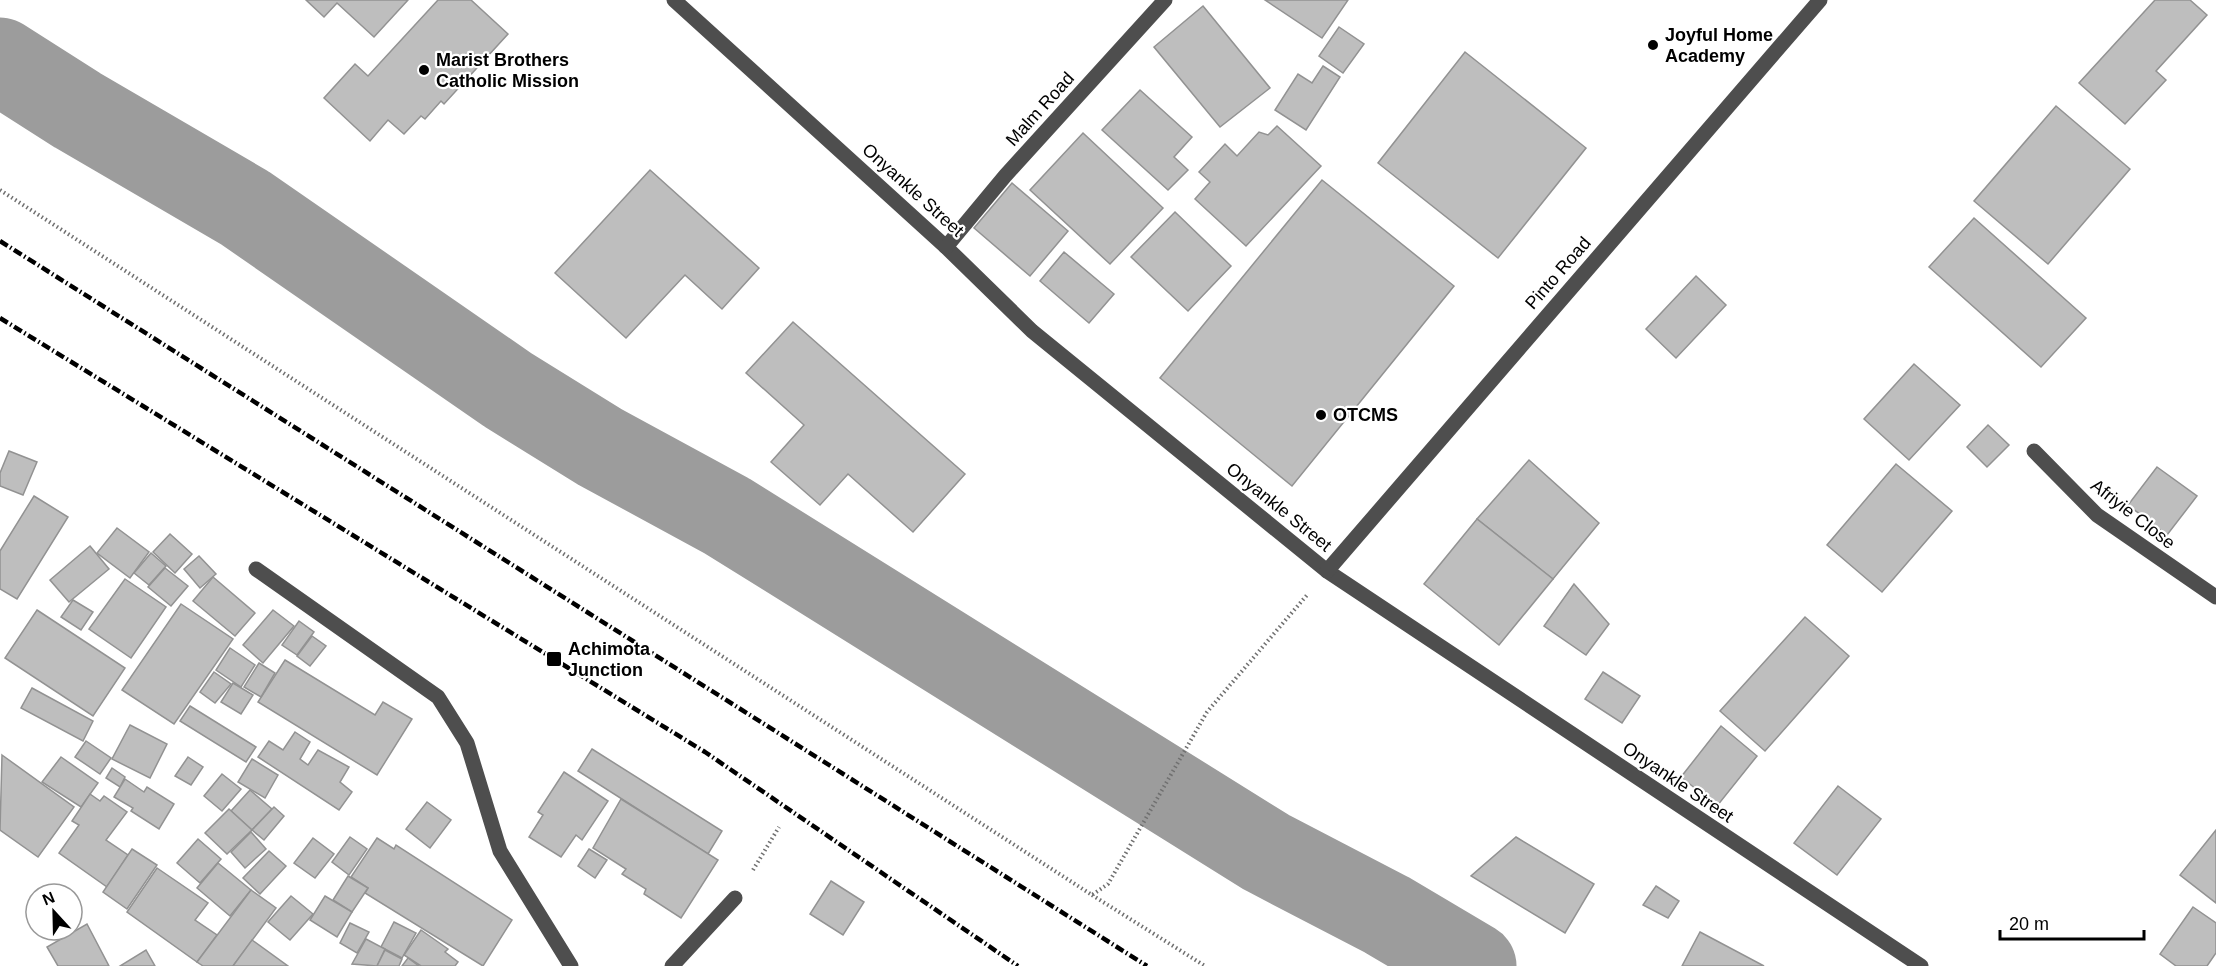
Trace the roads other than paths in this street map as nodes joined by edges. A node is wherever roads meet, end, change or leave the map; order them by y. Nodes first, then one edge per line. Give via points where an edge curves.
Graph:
1 (674, 0) edge
2 (1165, 0) edge
3 (1820, 0) edge
4 (946, 247) junction
5 (2034, 451) dead end
6 (256, 569) dead end
7 (1327, 571) junction
8 (2216, 597) edge
9 (735, 898) road end
10 (571, 966) edge
11 (672, 966) edge
12 (1921, 966) edge

1 - 4 street, Onyankle Street
2 - 4 street, Malm Road
3 - 7 street, Pinto Road
4 - 7 street, Onyankle Street via 1032,331
5 - 8 street, Afriyie Close via 2097,515
6 - 10 street via 438,697 467,743 500,851
7 - 12 street, Onyankle Street
9 - 11 street

